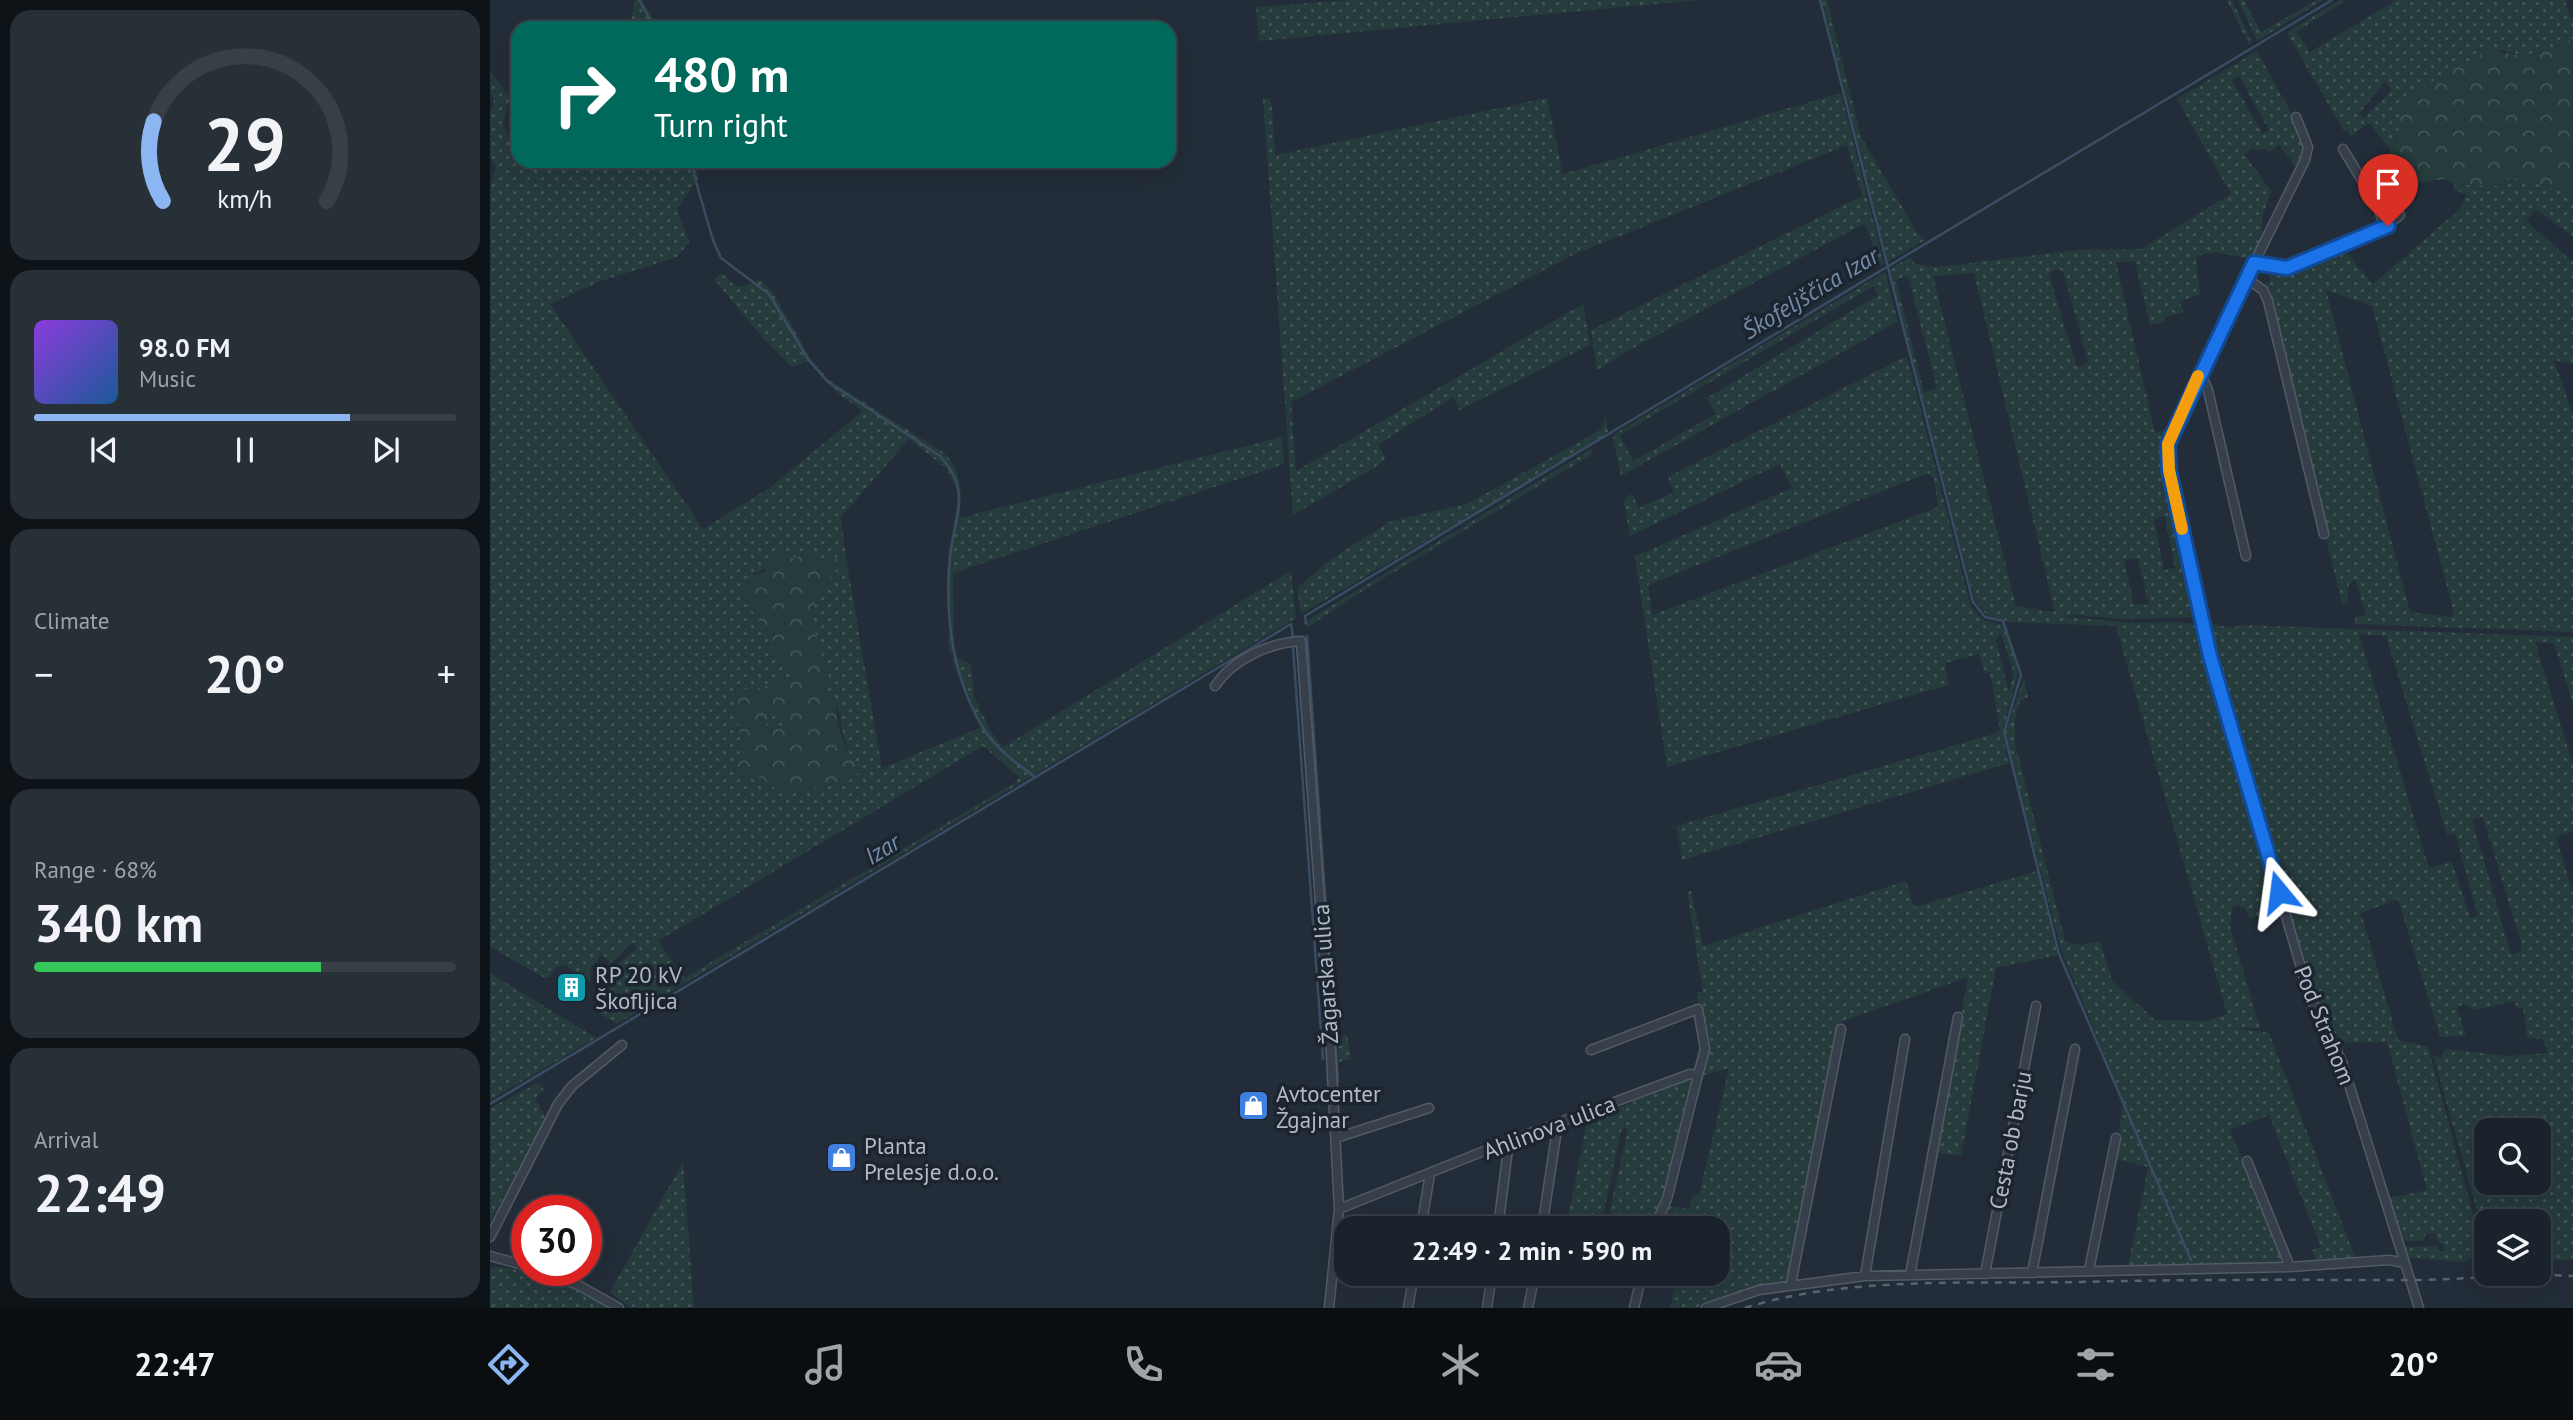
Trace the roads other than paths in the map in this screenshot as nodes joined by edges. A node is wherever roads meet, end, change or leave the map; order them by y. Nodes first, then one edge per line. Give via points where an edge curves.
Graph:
1 (2296, 117) dead end
2 (2343, 149) dead end
3 (2400, 215) dead end
4 (2385, 228) junction
5 (2254, 263) junction
6 (2247, 279) junction
7 (2200, 372) junction
8 (2323, 534) dead end
9 (2246, 556) dead end
10 (1215, 687) dead end
11 (2036, 1006) dead end
12 (1958, 1017) dead end
13 (1842, 1028) dead end
14 (1905, 1039) dead end
15 (622, 1045) dead end
16 (2075, 1049) dead end
17 (1591, 1050) dead end
18 (1698, 1075) junction
19 (1429, 1108) dead end
20 (1558, 1123) junction
21 (1336, 1138) junction
22 (2116, 1138) dead end
23 (1509, 1141) junction
24 (2247, 1161) dead end
25 (1430, 1174) junction
26 (1339, 1209) junction
27 (1423, 1216) edge
28 (1500, 1216) edge
29 (1544, 1216) edge
30 (1659, 1216) edge
31 (490, 1237) edge
32 (490, 1256) edge
33 (511, 1262) edge
34 (2405, 1263) junction
35 (2290, 1267) junction
36 (2089, 1270) junction
37 (2032, 1273) junction
38 (1985, 1274) junction
39 (1910, 1275) junction
40 (1865, 1276) junction
41 (1791, 1284) junction
42 (580, 1286) edge
43 (1412, 1286) edge
44 (1491, 1286) edge
45 (1533, 1286) edge
46 (1639, 1286) edge
47 (619, 1308) edge
48 (1329, 1308) edge
49 (1408, 1308) edge
50 (1488, 1308) edge
51 (1528, 1308) edge
52 (1634, 1308) edge
53 (1706, 1308) edge
54 (2419, 1308) edge

1 - 5 street, Pod Strahom via 2308,147 2305,160
2 - 4 street via 2378,207
3 - 4 street
4 - 5 street via 2287,268
5 - 6 street, Pod Strahom
6 - 7 street, Pod Strahom
6 - 8 street via 2263,290 2268,301
7 - 9 street
7 - 34 street, Pod Strahom via 2168,444 2169,470 2201,621 2309,995 2342,1062
10 - 21 street, Žagarska ulica via 1223,673 1268,646 1301,640
11 - 38 street, Cesta ob barju
12 - 39 street
13 - 41 street
14 - 40 street
15 - 31 street via 572,1086 558,1104
16 - 37 street, Cesta ob barju
17 - 18 street via 1698,1009 1705,1049
18 - 20 street, Ahlinova ulica via 1690,1074
18 - 30 street
19 - 21 street
20 - 23 street, Ahlinova ulica
20 - 29 street
21 - 26 street, Žagarska ulica
22 - 36 street
23 - 25 street, Ahlinova ulica
23 - 28 street
24 - 35 street
25 - 26 street, Ahlinova ulica
25 - 27 street
26 - 48 street, Žagarska ulica
32 - 33 street
34 - 35 street via 2389,1259
34 - 54 street, Pod Strahom
35 - 36 street
36 - 37 street
37 - 38 street
38 - 39 street
39 - 40 street
40 - 41 street
41 - 53 street
42 - 47 street
43 - 49 street
44 - 50 street
45 - 51 street
46 - 52 street

